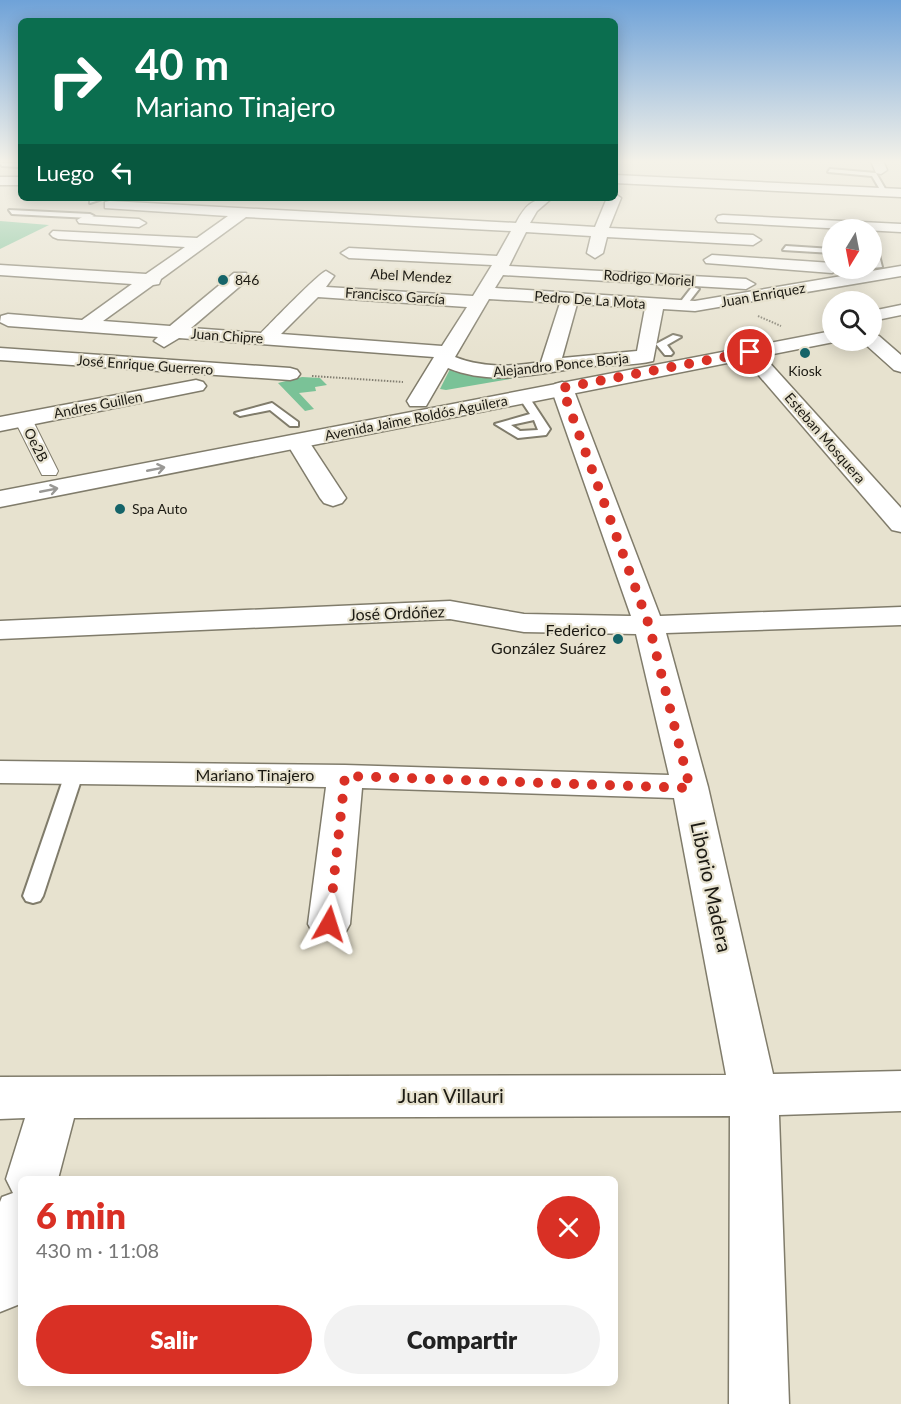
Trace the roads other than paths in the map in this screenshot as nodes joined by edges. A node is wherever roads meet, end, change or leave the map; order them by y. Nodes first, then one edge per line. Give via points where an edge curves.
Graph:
1 (68, 227) edge
2 (204, 227) edge
3 (349, 227) edge
4 (492, 227) edge
5 (603, 227) edge
6 (882, 227) edge
7 (221, 228) junction
8 (519, 228) junction
9 (901, 228) edge
10 (243, 229) dead end
11 (600, 232) junction
12 (340, 235) dead end
13 (365, 236) dead end
14 (753, 240) dead end
15 (199, 243) junction
16 (786, 248) dead end
17 (822, 250) edge
18 (349, 253) junction
19 (18, 257) dead end
20 (145, 258) dead end
21 (695, 259) dead end
22 (753, 259) dead end
23 (179, 261) junction
24 (728, 261) junction
25 (822, 265) edge
26 (822, 266) edge
27 (0, 269) edge
28 (494, 271) junction
29 (882, 271) edge
30 (899, 272) edge
31 (585, 274) junction
32 (76, 275) junction
33 (240, 277) dead end
34 (469, 279) dead end
35 (153, 280) junction
36 (728, 283) junction
37 (56, 288) dead end
38 (799, 289) junction
39 (311, 291) junction
40 (392, 296) junction
41 (570, 299) junction
42 (691, 300) joint
43 (655, 304) junction
44 (28, 307) dead end
45 (901, 310) edge
46 (379, 313) dead end
47 (882, 314) edge
48 (4, 323) edge
49 (822, 324) edge
50 (901, 324) edge
51 (85, 326) junction
52 (882, 327) edge
53 (367, 329) dead end
54 (174, 332) junction
55 (265, 339) junction
56 (822, 339) edge
57 (354, 345) junction
58 (882, 349) edge
59 (750, 352) junction
60 (0, 354) edge
61 (445, 355) junction
62 (646, 357) junction
63 (137, 365) junction
64 (901, 366) edge
65 (290, 374) road end
66 (555, 377) junction
67 (196, 386) dead end
68 (423, 392) junction
69 (523, 396) junction
70 (92, 406) junction
71 (240, 413) dead end
72 (537, 416) dead end
73 (23, 419) junction
74 (0, 423) edge
75 (296, 433) junction
76 (49, 471) junction
77 (93, 472) junction
78 (0, 481) edge
79 (333, 498) dead end
80 (0, 499) edge
81 (901, 524) edge
82 (901, 616) edge
83 (649, 625) junction
84 (0, 630) edge
85 (0, 772) edge
86 (74, 774) junction
87 (345, 776) junction
88 (690, 788) junction
89 (33, 896) dead end
90 (329, 924) dead end
91 (901, 1091) edge
92 (754, 1095) junction
93 (0, 1098) edge
94 (56, 1098) junction
95 (33, 1176) edge
96 (18, 1224) edge
97 (0, 1285) edge
98 (759, 1404) edge

1 - 15 street via 53,237
2 - 7 street
3 - 12 street
4 - 8 street
5 - 11 street
6 - 9 street
7 - 10 street
7 - 15 street
8 - 11 street
8 - 28 street
11 - 14 street
11 - 31 street via 601,253
13 - 18 street
15 - 23 street
16 - 17 lane
18 - 28 street
18 - 39 street via 337,271
19 - 27 street
20 - 23 street
21 - 24 street
22 - 25 lane
23 - 35 street
24 - 26 street
24 - 36 street
27 - 32 street
28 - 31 street, Rodrigo Moriel
28 - 34 street, Abel Mendez
28 - 40 street, Francisco García
28 - 41 street, Pedro De La Mota
28 - 61 street
29 - 30 street
30 - 38 street, Juan Enriquez
31 - 36 street, Rodrigo Moriel
32 - 35 street
32 - 37 street
33 - 54 street
35 - 51 street
36 - 38 street, Rodrigo Moriel
38 - 42 street, Juan Enriquez
39 - 40 street, Francisco García
39 - 55 street
40 - 46 street
41 - 43 street, Pedro De La Mota
41 - 66 street
42 - 43 street, Pedro De La Mota
43 - 62 street
44 - 48 street
45 - 47 street
48 - 51 street, Juan Chipre
49 - 62 street, Avenida Jaime Roldós Aguilera via 672,345
50 - 52 street
51 - 54 street, Juan Chipre
53 - 57 street
54 - 55 street, Juan Chipre
54 - 63 street
55 - 57 street, Juan Chipre
56 - 59 street, Avenida Jaime Roldós Aguilera
57 - 61 street, Juan Chipre
58 - 64 street
59 - 66 street, Avenida Jaime Roldós Aguilera
59 - 81 street, Esteban Mosquera
60 - 63 street, José Enrique Guerrero
61 - 66 street, Alejandro Ponce Borja via 469,370
61 - 68 street
62 - 66 street, Alejandro Ponce Borja via 590,360
62 - 68 street, Avenida Jaime Roldós Aguilera
63 - 65 street, José Enrique Guerrero
63 - 70 street
66 - 69 street, Avenida Jaime Roldós Aguilera
66 - 83 street, Liborio Madera
67 - 70 street, Andres Guillen
68 - 75 street, Avenida Jaime Roldós Aguilera
69 - 72 lane
69 - 75 street, Avenida Jaime Roldós Aguilera
70 - 73 street, Andres Guillen
71 - 75 lane via 272,406
73 - 74 street, Andres Guillen
73 - 76 street, Oe2B
75 - 77 street, Avenida Jaime Roldós Aguilera
75 - 79 street
76 - 77 street, Avenida Jaime Roldós Aguilera
76 - 78 street, Avenida Jaime Roldós Aguilera
80 -> 77 street, Avenida Jaime Roldós Aguilera
82 - 83 street, José Ordóñez
83 - 84 street, José Ordóñez via 524,623 450,610
83 - 88 street, Liborio Madera
85 - 86 street, Mariano Tinajero
86 - 87 street, Mariano Tinajero
86 - 89 lane
87 - 88 street, Mariano Tinajero
87 - 90 street
88 - 92 street, Liborio Madera
91 - 92 street, Juan Villauri
92 - 94 street, Juan Villauri
92 - 98 street, Liborio Madera
93 - 94 street, Juan Villauri
94 - 95 street
96 - 97 street

